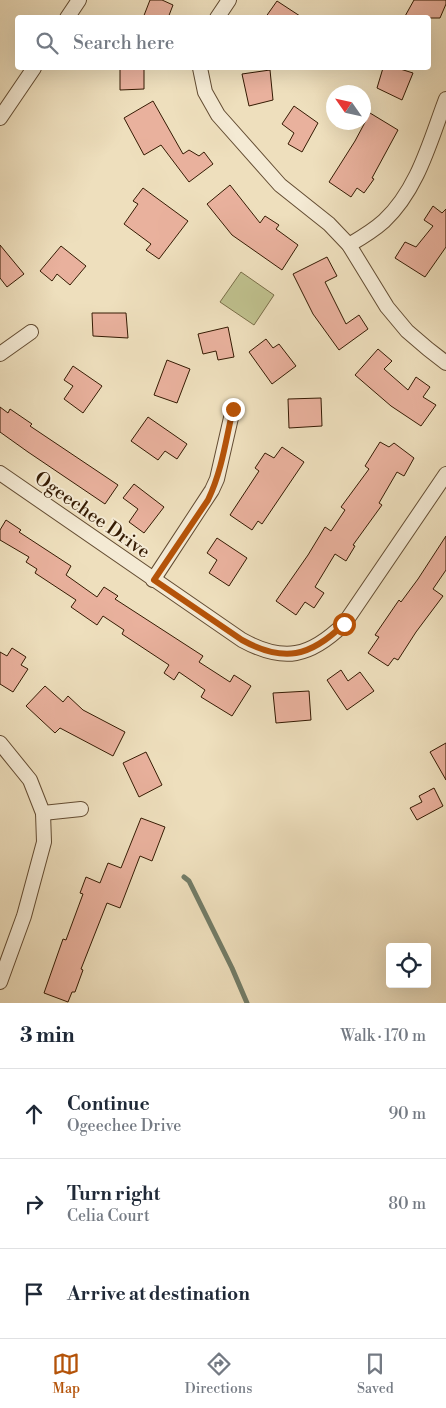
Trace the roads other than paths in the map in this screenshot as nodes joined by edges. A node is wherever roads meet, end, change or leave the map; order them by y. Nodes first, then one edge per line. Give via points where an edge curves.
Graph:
1 (79, 0) edge
2 (229, 0) edge
3 (69, 15) edge
4 (219, 15) edge
5 (33, 70) edge
6 (200, 70) edge
7 (446, 99) edge
8 (0, 118) edge
9 (349, 245) junction
10 (31, 332) dead end
11 (0, 354) edge
12 (446, 362) edge
13 (233, 409) dead end
14 (0, 473) edge
15 (446, 474) edge
16 (154, 580) junction
17 (0, 743) edge
18 (81, 809) dead end
19 (43, 813) junction
20 (0, 982) edge

1 - 3 street
2 - 4 street
5 - 8 street
6 - 9 street via 205,92 218,115 280,184
7 - 9 street via 422,165 400,203 379,225
9 - 12 street via 387,307 407,332
10 - 11 street
13 - 16 street via 217,479 208,500
14 - 16 street, Ogeechee Drive
15 - 16 street, Ogeechee Drive via 344,624 304,652 273,653 256,648
17 - 19 street via 30,780
18 - 19 street
19 - 20 street via 44,842 24,916

